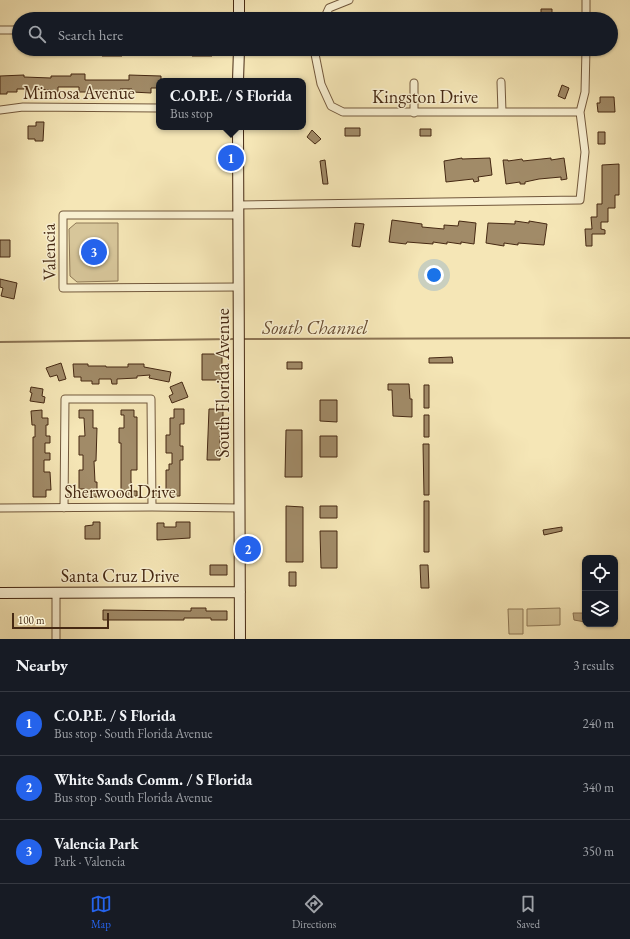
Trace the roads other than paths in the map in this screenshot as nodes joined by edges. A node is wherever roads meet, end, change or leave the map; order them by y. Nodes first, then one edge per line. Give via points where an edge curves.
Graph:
1 (239, 0) edge
2 (349, 0) edge
3 (586, 0) edge
4 (239, 12) edge
5 (327, 12) edge
6 (586, 12) edge
7 (0, 30) edge
8 (12, 30) edge
9 (239, 56) edge
10 (315, 56) edge
11 (586, 56) edge
12 (238, 78) edge
13 (501, 82) dead end
14 (414, 83) dead end
15 (156, 108) edge
16 (0, 110) edge
17 (502, 112) junction
18 (580, 112) junction
19 (414, 113) junction
20 (238, 130) edge
21 (238, 210) junction
22 (239, 287) junction
23 (152, 507) junction
24 (0, 508) edge
25 (64, 508) junction
26 (240, 508) junction
27 (240, 592) junction
28 (0, 593) edge
29 (56, 593) junction
30 (56, 639) edge
31 (240, 639) edge

1 - 4 main road
2 - 5 street via 329,8
3 - 6 street
7 - 8 street
9 - 12 main road
10 - 19 street, Kingston Drive via 321,84 330,106 343,112
11 - 18 street via 585,92
13 - 17 street
14 - 19 street
15 - 16 street, Mimosa Avenue via 23,107
17 - 18 street, Kingston Drive
17 - 19 street, Kingston Drive
18 - 21 street via 585,152 580,200
20 - 21 main road, South Florida Avenue
21 - 22 main road, South Florida Avenue
21 - 22 street, Valencia via 63,215 63,288
22 - 26 main road, South Florida Avenue
23 - 25 street, Sherwood Drive
23 - 25 street via 151,399 65,399
23 - 26 street, Sherwood Drive
24 - 25 street, Sherwood Drive
26 - 27 main road, South Florida Avenue
27 - 29 main road, Santa Cruz Drive
27 - 31 main road, South Florida Avenue
28 - 29 main road, Santa Cruz Drive
29 - 30 street

